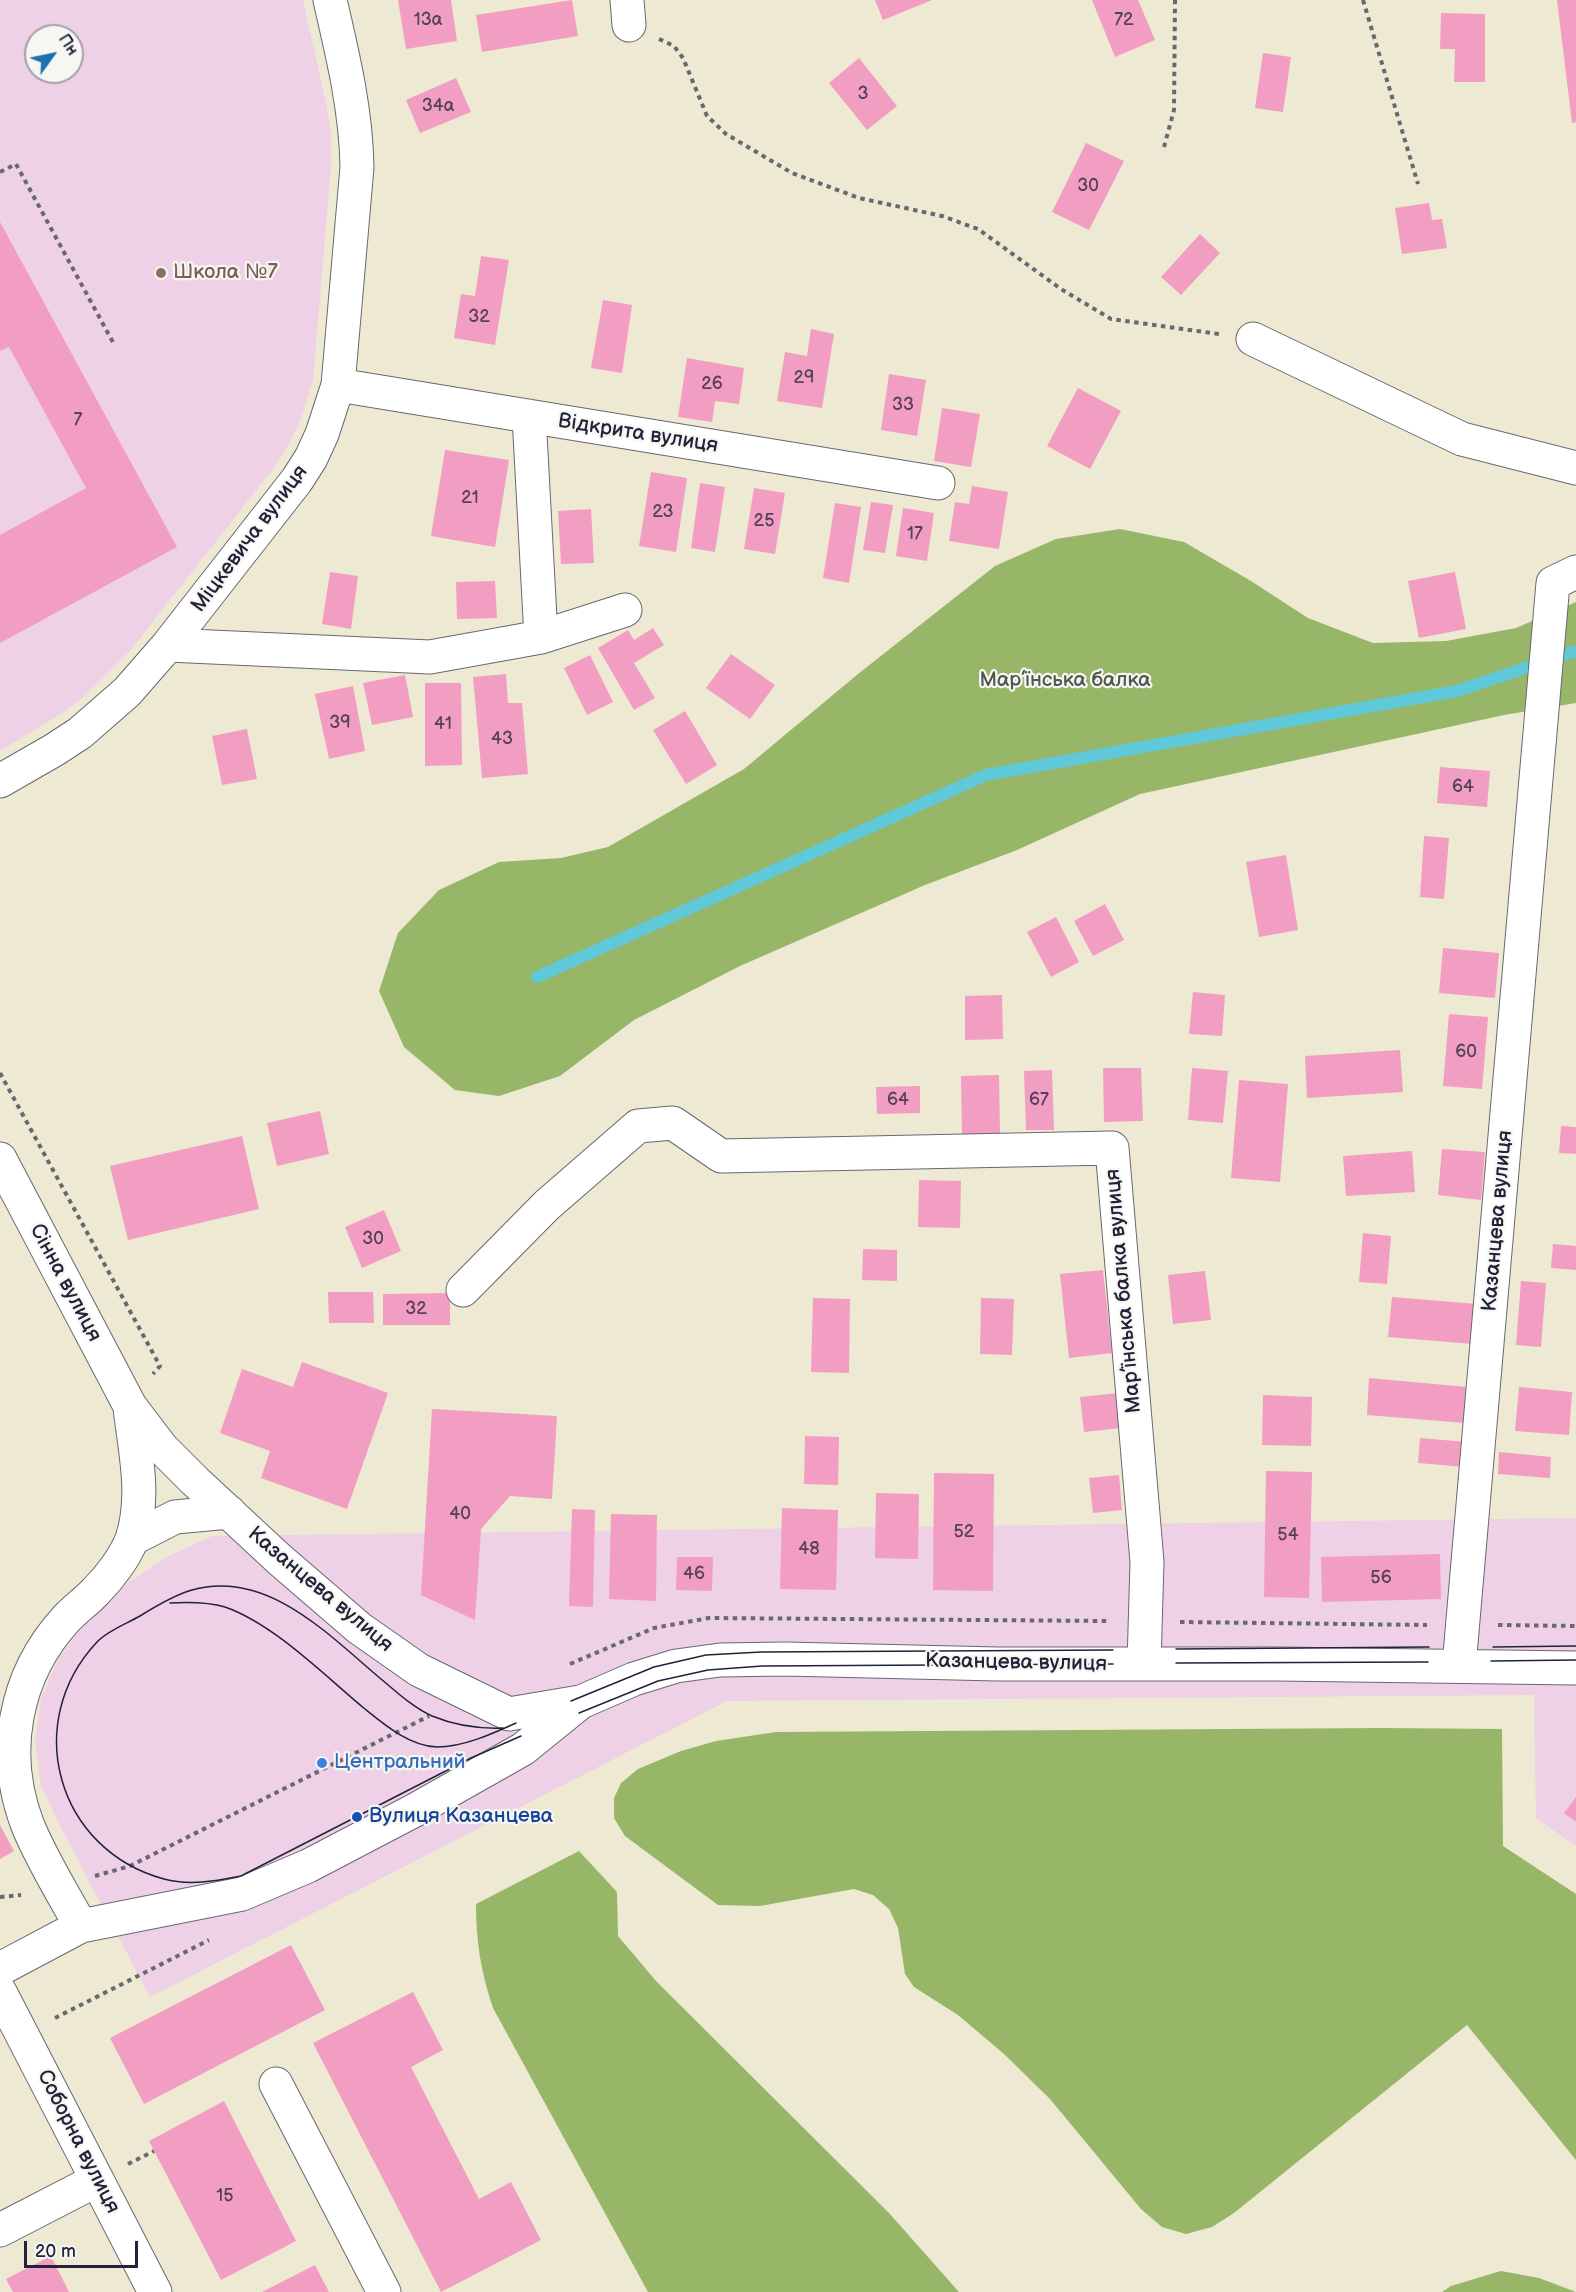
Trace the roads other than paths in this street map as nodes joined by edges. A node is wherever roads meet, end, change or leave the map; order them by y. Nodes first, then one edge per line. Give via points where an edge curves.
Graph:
1 (330, 0) edge
2 (1253, 339) road end
3 (338, 385) junction
4 (529, 416) junction
5 (1576, 468) edge
6 (938, 483) dead end
7 (1576, 572) edge
8 (625, 610) dead end
9 (541, 637) junction
10 (168, 645) junction
11 (0, 781) edge
12 (0, 1160) edge
13 (463, 1290) dead end
14 (130, 1406) junction
15 (229, 1512) junction
16 (132, 1539) junction
17 (1144, 1664) junction
18 (1459, 1666) junction
19 (1576, 1668) edge
20 (581, 1702) junction
21 (509, 1714) junction
22 (523, 1749) junction
23 (81, 1926) junction
24 (0, 1969) edge
25 (0, 1992) edge
26 (276, 2084) dead end
27 (109, 2174) junction
28 (0, 2230) edge
29 (155, 2292) edge
30 (384, 2292) edge

1 - 3 street, Міцкевича вулиця via 352,98 357,167
2 - 5 street via 1462,440
3 - 4 street, Відкрита вулиця
3 - 10 street, Міцкевича вулиця via 322,434 297,480
4 - 6 street, Відкрита вулиця
4 - 9 street
7 - 18 street, Казанцева вулиця via 1552,583
8 - 9 street
9 - 10 street via 430,657
10 - 11 street, Міцкевича вулиця via 104,713 54,750
12 - 14 street, Сінна вулиця
13 - 17 street, Мар’їнська балка вулиця via 547,1205 638,1126 673,1123 721,1156 1112,1148 1147,1562
14 - 15 street, Казанцева вулиця via 162,1448
14 - 16 street via 141,1496
15 - 16 street, Казанцева вулиця via 175,1517
15 - 21 street, Казанцева вулиця via 359,1628 419,1670
16 - 23 street via 97,1591 66,1618 39,1654 20,1694 12,1738 15,1782 27,1825
17 - 18 street, Казанцева вулиця
17 - 20 street, Казанцева вулиця via 720,1660 676,1666
18 - 19 street, Казанцева вулиця
20 - 21 street, Казанцева вулиця
20 - 22 street, Казанцева вулиця
21 - 22 street
22 - 23 street, Казанцева вулиця via 308,1866 242,1894
23 - 24 street, Казанцева вулиця
25 - 27 street, Соборна вулиця
26 - 30 street
27 - 28 street
27 - 29 street, Соборна вулиця

